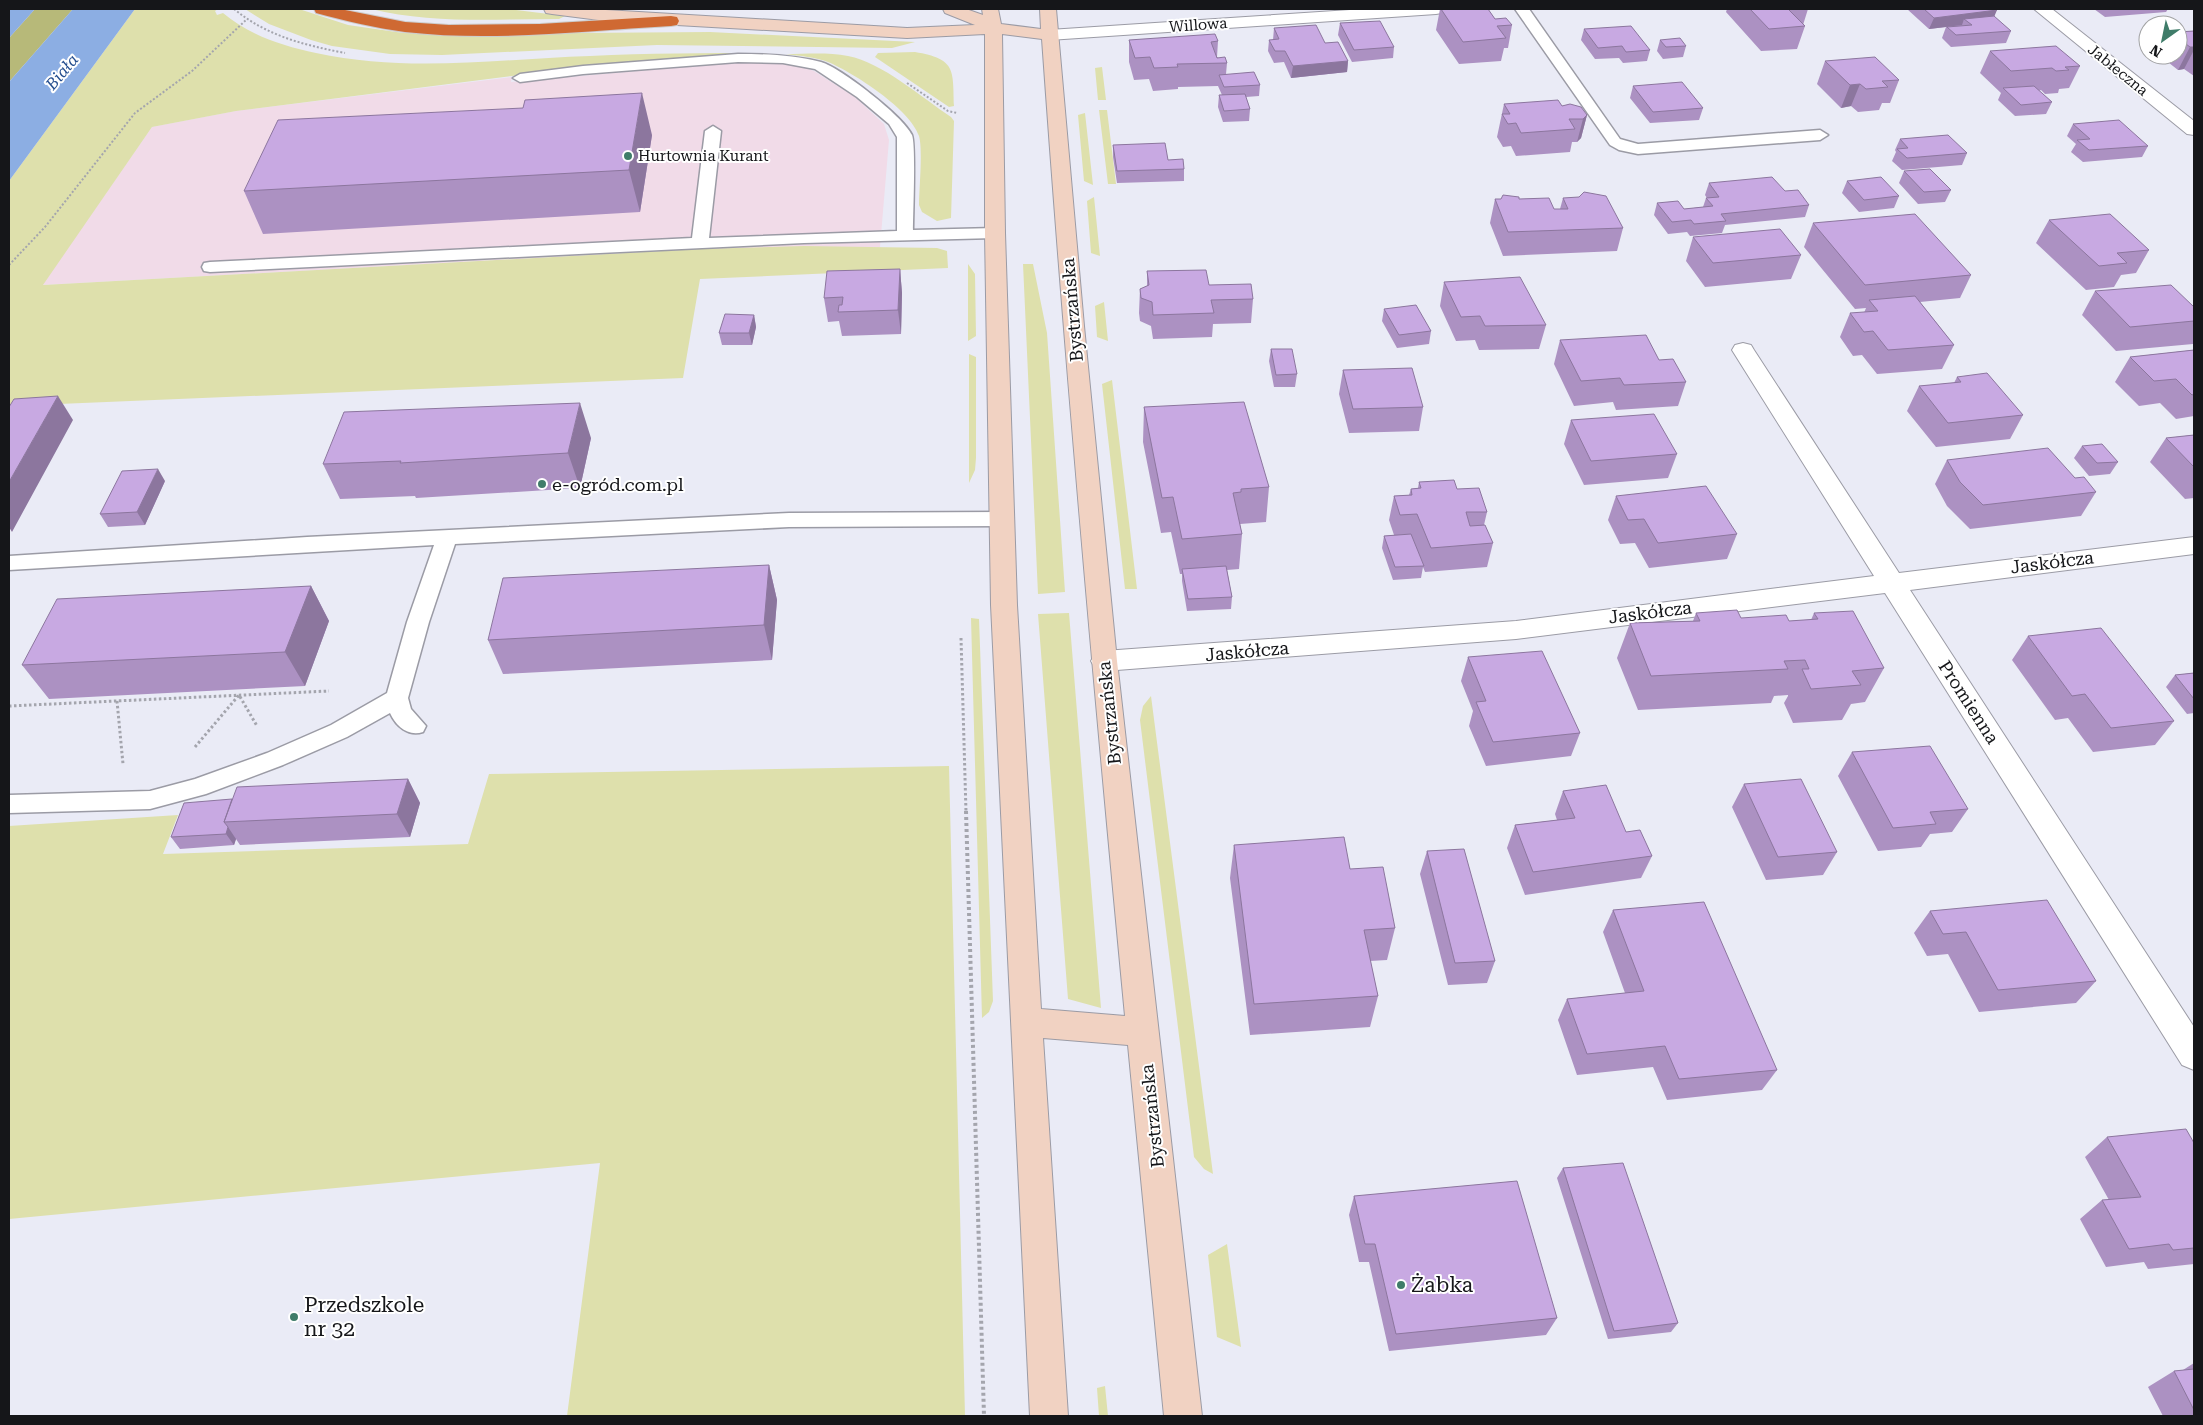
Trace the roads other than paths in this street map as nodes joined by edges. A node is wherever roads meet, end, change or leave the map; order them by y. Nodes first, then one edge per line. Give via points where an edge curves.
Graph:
1 (322, 9) edge
2 (552, 9) edge
3 (638, 9) edge
4 (951, 9) edge
5 (990, 9) edge
6 (1436, 9) edge
7 (1522, 9) edge
8 (2042, 9) edge
9 (671, 21) junction
10 (1048, 22) edge
11 (993, 28) junction
12 (520, 78) dead end
13 (2194, 130) edge
14 (713, 131) dead end
15 (1820, 135) dead end
16 (995, 233) junction
17 (905, 236) junction
18 (700, 243) junction
19 (210, 267) dead end
20 (1742, 350) dead end
21 (1002, 519) junction
22 (447, 537) junction
23 (2194, 545) edge
24 (9, 563) edge
25 (1891, 582) junction
26 (1104, 661) junction
27 (398, 693) junction
28 (415, 726) dead end
29 (9, 804) edge
30 (1026, 1022) junction
31 (1143, 1032) junction
32 (2194, 1055) edge
33 (1048, 1416) edge
34 (1183, 1416) edge

1 - 9 highway via 347,18 390,26 438,29 495,30
2 - 9 main road
3 - 9 highway
4 - 11 main road
5 - 11 main road
6 - 10 street, Willowa
7 - 15 lane via 1615,142 1624,147 1638,149
8 - 13 street, Jabłeczna
9 - 11 main road via 907,33
10 - 11 main road
10 - 26 main road, Bystrzańska
11 - 16 main road
12 - 17 lane via 738,58 783,59 819,66 862,94 895,121 905,137
14 - 18 lane
16 - 17 lane
16 - 21 main road
17 - 18 lane
18 - 19 lane
20 - 25 street, Promienna
21 - 22 lane via 789,520
21 - 30 main road via 1012,786
22 - 24 lane
22 - 27 lane
23 - 25 street, Jaskółcza
25 - 26 street, Jaskółcza via 1516,630
25 - 32 street, Promienna
26 - 31 main road, Bystrzańska
27 - 28 lane via 401,713
27 - 29 lane via 339,732 198,787 150,800
30 - 31 main road
30 - 33 main road
31 - 34 main road, Bystrzańska

